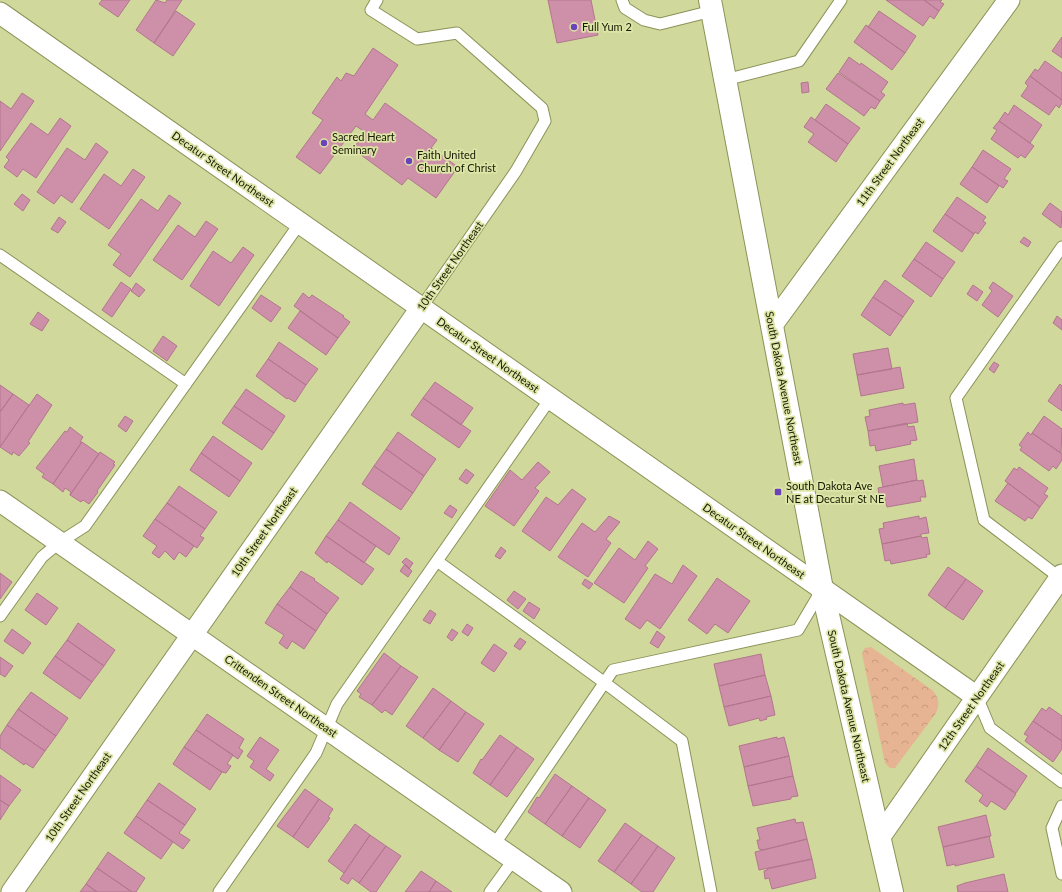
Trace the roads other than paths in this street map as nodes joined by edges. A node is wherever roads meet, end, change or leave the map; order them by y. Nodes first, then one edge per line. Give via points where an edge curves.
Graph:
1 (377, 0) edge
2 (622, 0) edge
3 (841, 0) edge
4 (1009, 0) edge
5 (711, 6) edge
6 (0, 13) edge
7 (725, 80) junction
8 (300, 223) junction
9 (1062, 247) edge
10 (0, 255) edge
11 (421, 308) junction
12 (772, 324) junction
13 (186, 384) junction
14 (550, 399) junction
15 (0, 501) edge
16 (60, 542) junction
17 (436, 561) junction
18 (1061, 576) edge
19 (822, 589) junction
20 (0, 616) edge
21 (192, 635) junction
22 (604, 683) junction
23 (977, 698) junction
24 (327, 728) junction
25 (1062, 782) edge
26 (1062, 806) edge
27 (879, 838) junction
28 (494, 845) junction
29 (514, 859) junction
30 (1062, 874) edge
31 (12, 892) edge
32 (219, 892) edge
33 (490, 892) edge
34 (561, 892) edge
35 (711, 892) edge
36 (892, 892) edge

1 - 11 lane, 10th Street Northeast via 371,10 417,39 457,33 542,108 545,121 516,171
2 - 5 lane via 625,8 644,20 660,24
3 - 7 lane via 799,61
4 - 12 street, 11th Street Northeast
5 - 7 main road, South Dakota Avenue Northeast
6 - 8 street, Decatur Street Northeast
7 - 12 main road, South Dakota Avenue Northeast
8 - 11 street, Decatur Street Northeast
8 - 13 lane
9 - 18 lane via 956,398 984,520
10 - 13 lane
11 - 14 street, Decatur Street Northeast
11 - 21 street, 10th Street Northeast
12 - 19 main road, South Dakota Avenue Northeast
13 - 16 lane via 85,526
14 - 17 lane
14 - 19 street, Decatur Street Northeast
15 - 16 street, Crittenden Street Northeast
16 - 20 lane via 42,557
16 - 21 street, Crittenden Street Northeast
17 - 22 lane
17 - 24 lane via 337,704
18 - 23 street, 12th Street Northeast
19 - 22 lane via 798,630 613,670
19 - 23 street, Decatur Street Northeast
19 - 27 main road, South Dakota Avenue Northeast
21 - 24 street, Crittenden Street Northeast
21 - 31 street, 10th Street Northeast
22 - 28 lane
22 - 35 lane via 682,741
23 - 25 lane via 990,728
23 - 27 street, 12th Street Northeast
24 - 28 street, Crittenden Street Northeast
24 - 32 lane via 316,753
26 - 30 lane via 1052,828
27 - 36 main road, South Dakota Avenue Northeast
28 - 29 street, Crittenden Street Northeast
29 - 33 lane
29 - 34 street, Crittenden Street Northeast

